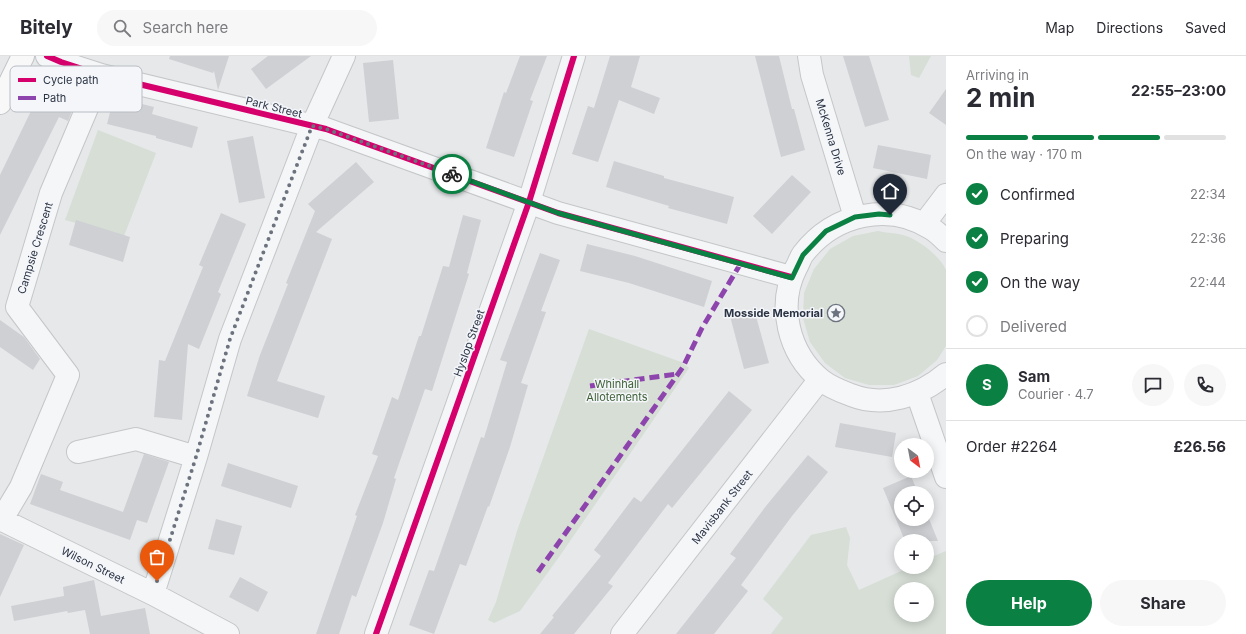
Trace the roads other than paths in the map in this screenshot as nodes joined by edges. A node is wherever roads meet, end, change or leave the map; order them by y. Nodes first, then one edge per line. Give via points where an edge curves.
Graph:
1 (23, 56) edge
2 (46, 56) edge
3 (344, 56) edge
4 (574, 56) edge
5 (808, 56) edge
6 (18, 66) edge
7 (73, 66) edge
8 (10, 83) edge
9 (142, 85) edge
10 (0, 104) edge
11 (85, 112) edge
12 (312, 126) junction
13 (946, 195) edge
14 (529, 202) junction
15 (855, 217) junction
16 (924, 224) junction
17 (946, 241) edge
18 (792, 278) junction
19 (946, 374) edge
20 (820, 379) junction
21 (917, 393) junction
22 (78, 452) dead end
23 (196, 457) junction
24 (946, 477) edge
25 (1, 519) edge
26 (153, 594) junction
27 (228, 634) edge
28 (376, 634) edge
29 (622, 634) edge

1 - 6 main road
2 - 7 street, Park Street
3 - 12 street
4 - 14 street, Hyslop Street
5 - 15 street, McKenna Drive
8 - 10 main road
9 - 12 street, Park Street
11 - 25 street, Campsie Crescent via 51,193 17,307 68,375 21,487
12 - 14 street, Park Street
12 - 23 street via 230,339
13 - 16 street
14 - 18 street, Park Street via 558,213
14 - 28 street, Hyslop Street
15 - 16 street via 886,214 902,216
15 - 18 street via 826,231 803,255
16 - 17 street
18 - 20 street via 787,295 790,331 796,348 806,364
19 - 21 street
20 - 21 street via 832,388 860,398 889,401
20 - 29 street, Mavisbank Street
21 - 24 street
22 - 23 street via 136,439
23 - 26 street
25 - 26 street, Wilson Street
26 - 27 street, Wilson Street

